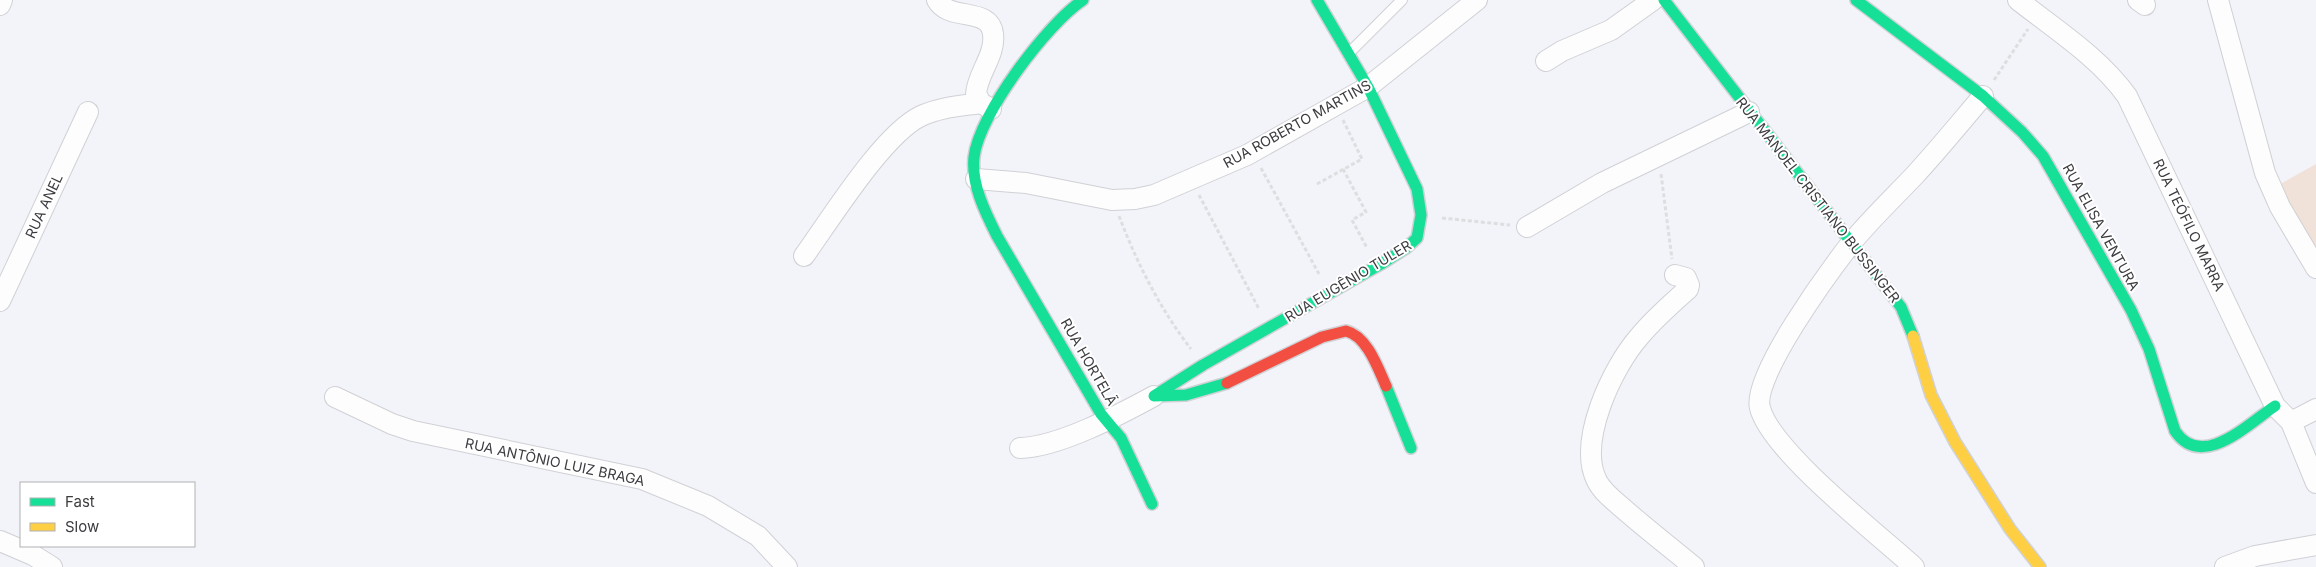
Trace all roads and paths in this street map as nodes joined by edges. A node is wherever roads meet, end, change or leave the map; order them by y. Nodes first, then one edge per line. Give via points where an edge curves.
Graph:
1 (2, 0) edge
2 (937, 0) edge
3 (1082, 0) edge
4 (1317, 0) edge
5 (1402, 0) edge
6 (1477, 0) edge
7 (1653, 0) edge
8 (1664, 0) edge
9 (1856, 0) edge
10 (2018, 0) edge
11 (2218, 0) edge
12 (0, 5) edge
13 (2038, 16) junction
14 (1348, 54) junction
15 (1546, 61) dead end
16 (1368, 87) junction
17 (1983, 96) junction
18 (1336, 106) junction
19 (987, 107) junction
20 (88, 112) dead end
21 (1748, 112) junction
22 (1252, 152) junction
23 (1658, 155) junction
24 (1343, 170) junction
25 (976, 179) junction
26 (1190, 179) junction
27 (1317, 184) dead end
28 (1112, 200) junction
29 (1422, 216) junction
30 (1526, 227) joint
31 (1852, 242) junction
32 (804, 256) dead end
33 (1377, 266) junction
34 (2316, 268) edge
35 (1675, 275) joint
36 (1329, 293) junction
37 (0, 301) edge
38 (1268, 328) junction
39 (1203, 365) junction
40 (335, 396) dead end
41 (1154, 396) junction
42 (2275, 406) junction
43 (2316, 409) edge
44 (1106, 421) junction
45 (2291, 422) junction
46 (1020, 448) dead end
47 (1412, 448) dead end
48 (2316, 483) edge
49 (1152, 504) dead end
50 (0, 541) edge
51 (2316, 544) edge
52 (33, 561) edge
53 (52, 567) edge
54 (787, 567) edge
55 (1694, 567) edge
56 (1914, 567) edge
57 (2040, 567) edge
58 (2225, 567) edge

1 - 12 street
2 - 19 street via 953,13 985,20 993,34 992,46 976,89 976,94
3 - 19 street, RUA HORTELÃ via 1053,25
4 - 14 street
5 - 14 lane
6 - 16 street, RUA ROBERTO MARTINS
7 - 15 street via 1611,30
8 - 21 street, RUA MANOEL CRISTIANO BUSSINGER
9 - 17 street, RUA ELISA VENTURA
10 - 13 street, RUA TEÓFILO MARRA
11 - 34 street via 2265,173 2280,207
13 - 17 path
13 - 42 street, RUA TEÓFILO MARRA via 2113,76 2127,96
14 - 16 street
16 - 18 street, RUA ROBERTO MARTINS
16 - 29 street via 1414,177
17 - 31 street
17 - 42 street, RUA ELISA VENTURA via 2022,132 2060,183 2131,310 2149,349 2175,431 2183,441 2204,448 2229,438
18 - 22 street, RUA ROBERTO MARTINS
18 - 24 path via 1362,159
19 - 25 street, RUA HORTELÃ via 973,162
19 - 32 street via 936,109 919,116 898,132 875,158
20 - 37 street, RUA ANEL
21 - 23 street
21 - 31 street, RUA MANOEL CRISTIANO BUSSINGER
22 - 26 street, RUA ROBERTO MARTINS
22 - 36 path
23 - 30 street
23 - 35 path
24 - 27 path
24 - 33 path via 1366,212 1352,220
25 - 28 street, RUA ROBERTO MARTINS via 1026,183
25 - 44 street, RUA HORTELÃ via 997,236
26 - 28 street, RUA ROBERTO MARTINS via 1154,194
26 - 38 path
28 - 39 path via 1128,242 1173,326
29 - 30 path
29 - 33 street, RUA EUGÊNIO TULER via 1412,243
31 - 56 street via 1779,350 1763,381 1759,408 1774,435 1810,474
31 - 57 street, RUA MANOEL CRISTIANO BUSSINGER via 1901,307 1930,395 1956,442 2010,529
33 - 36 street, RUA EUGÊNIO TULER
35 - 55 street via 1686,278 1688,289 1638,338 1625,356 1601,404 1590,452 1591,466 1604,491
36 - 38 street, RUA EUGÊNIO TULER
38 - 39 street, RUA EUGÊNIO TULER
39 - 41 street, RUA EUGÊNIO TULER
40 - 54 street, RUA ANTÔNIO LUIZ BRAGA via 413,431 642,479 708,506 758,536
41 - 44 street, RUA EUGÊNIO TULER
41 - 47 street, RUA EUGÊNIO TULER via 1173,398 1233,380 1265,368 1311,343 1347,330 1357,336 1384,381
42 - 45 street, RUA TEÓFILO MARRA
43 - 45 street
44 - 46 street, RUA EUGÊNIO TULER via 1037,448
44 - 49 street, RUA HORTELÃ via 1121,438
45 - 48 street, RUA TEÓFILO MARRA
50 - 52 street
51 - 58 street via 2255,556
52 - 53 street

